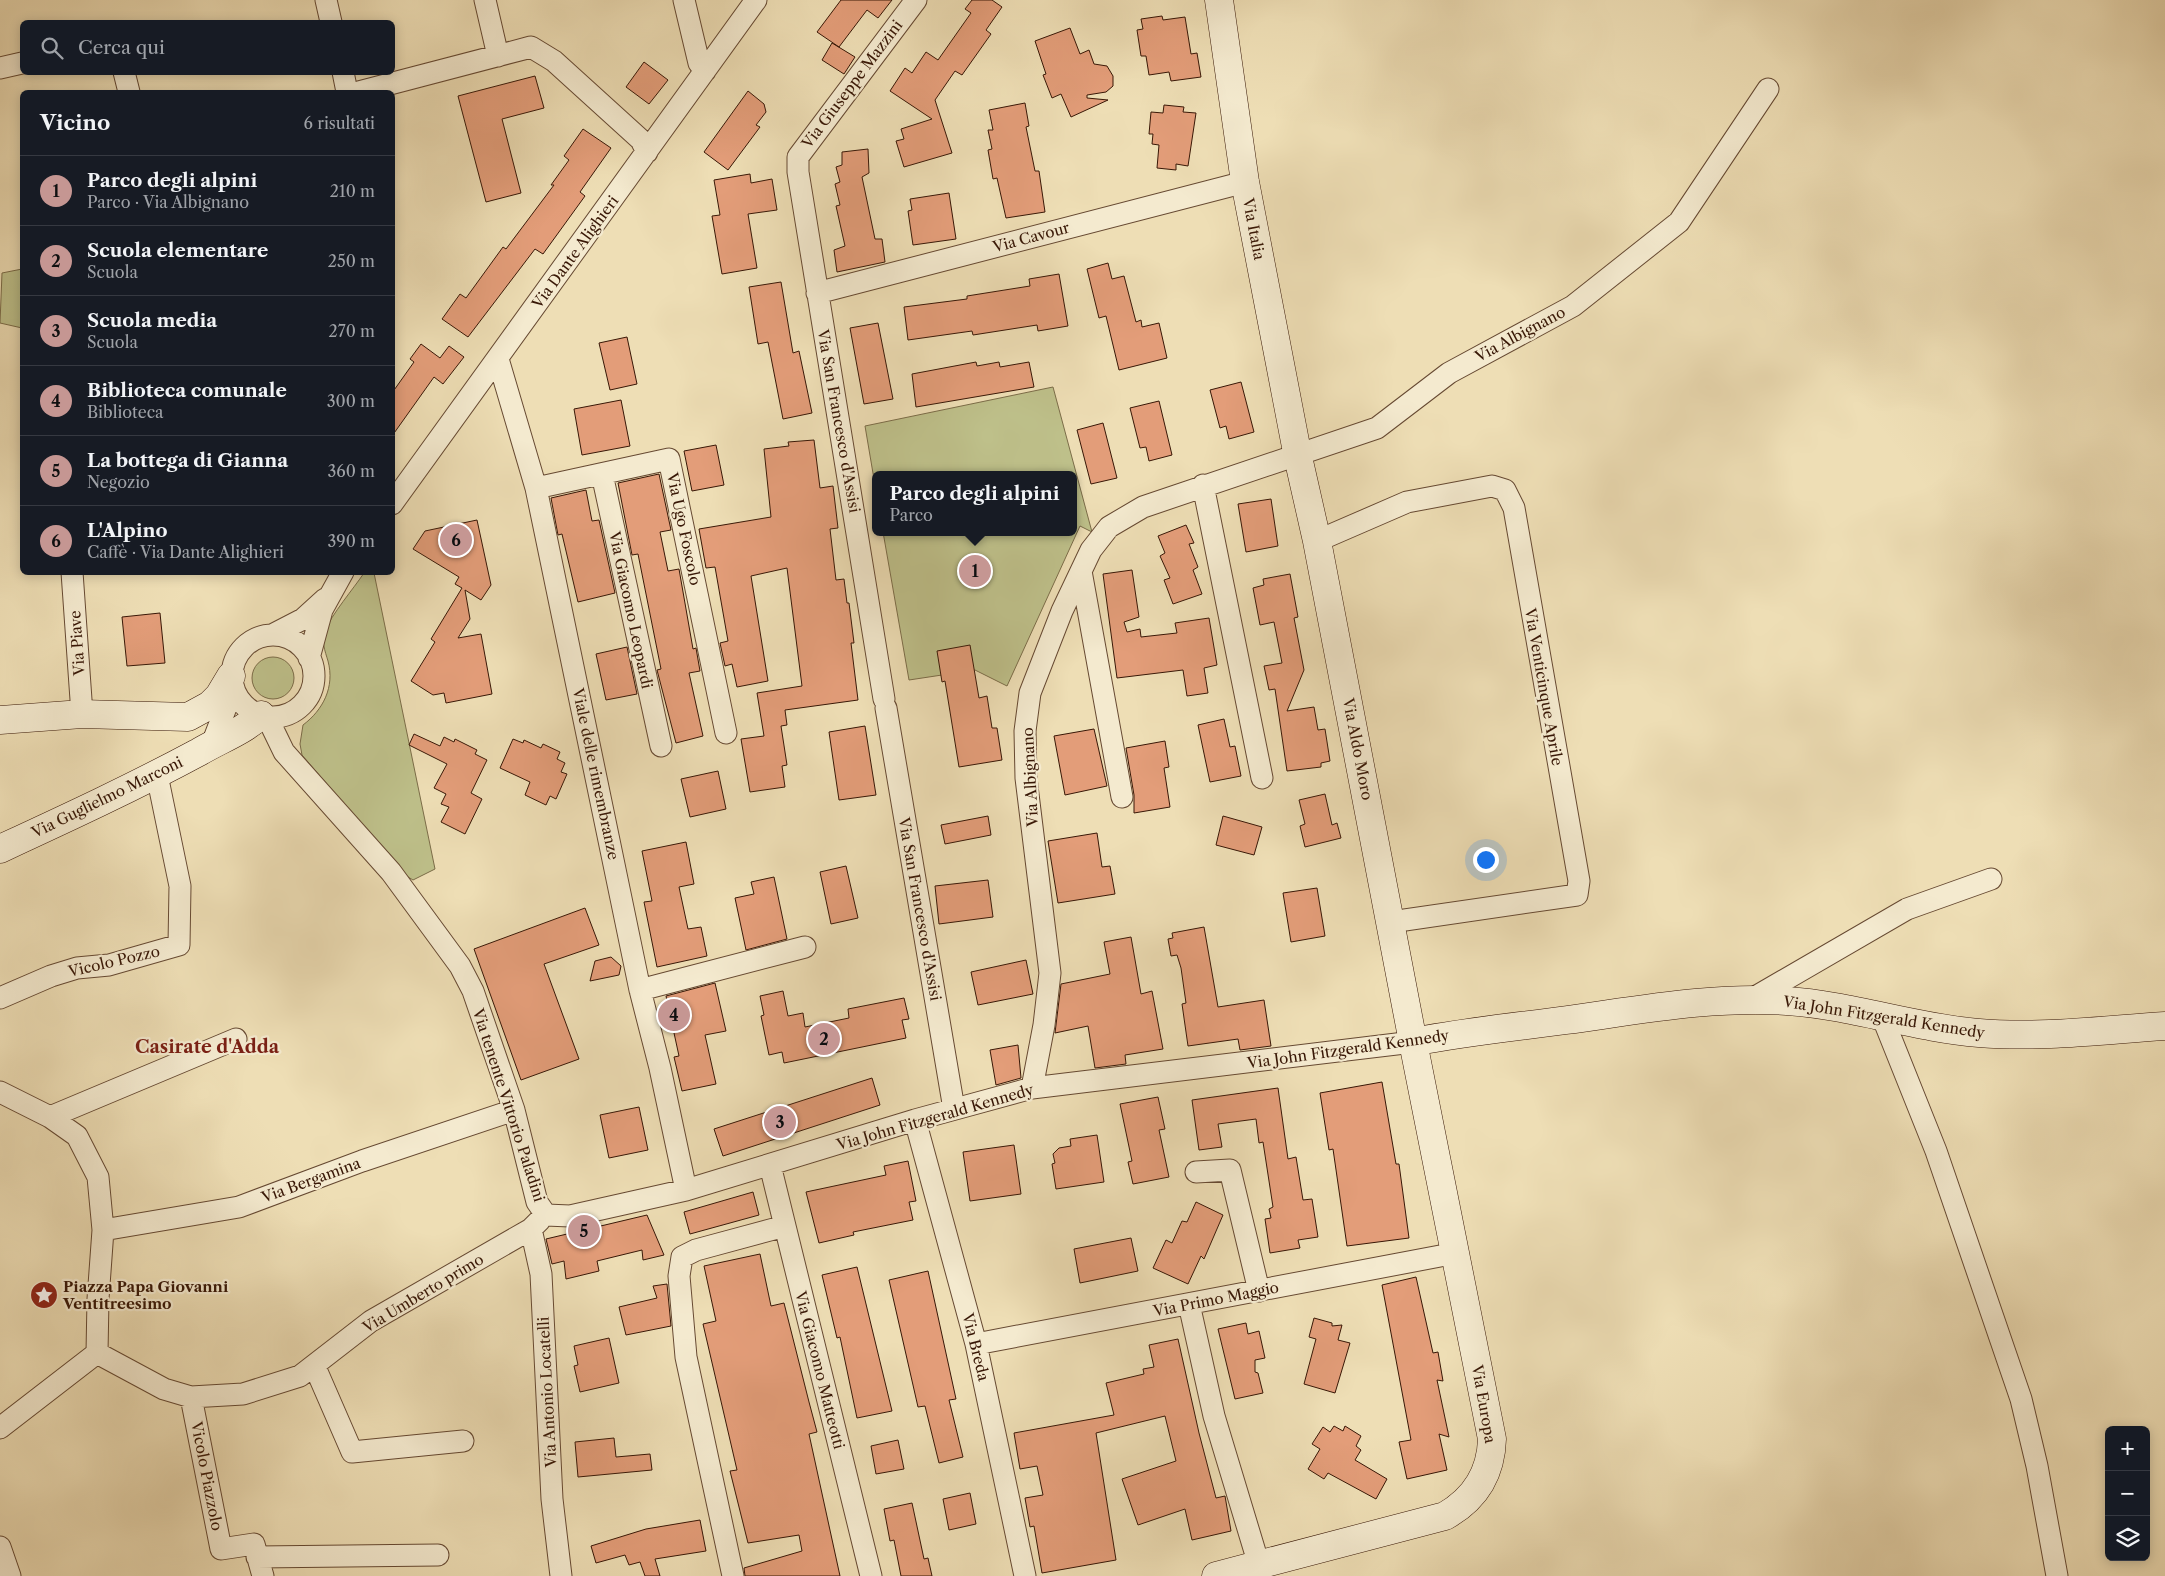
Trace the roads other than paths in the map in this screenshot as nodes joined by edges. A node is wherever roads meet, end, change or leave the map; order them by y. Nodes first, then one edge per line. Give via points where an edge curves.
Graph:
1 (326, 0) edge
2 (485, 0) edge
3 (684, 0) edge
4 (756, 0) edge
5 (916, 0) edge
6 (1219, 0) edge
7 (331, 20) edge
8 (498, 56) junction
9 (20, 63) edge
10 (0, 68) edge
11 (705, 71) junction
12 (125, 75) edge
13 (343, 75) edge
14 (1768, 89) dead end
15 (128, 90) edge
16 (346, 90) edge
17 (367, 90) edge
18 (647, 152) junction
19 (798, 172) joint
20 (1245, 182) junction
21 (817, 293) junction
22 (498, 359) junction
23 (1298, 457) junction
24 (602, 474) junction
25 (1203, 485) junction
26 (536, 488) junction
27 (395, 500) edge
28 (1317, 541) junction
29 (1081, 571) junction
30 (72, 575) edge
31 (341, 575) edge
32 (328, 596) junction
33 (272, 635) junction
34 (309, 658) junction
35 (232, 682) junction
36 (293, 712) junction
37 (82, 714) junction
38 (264, 716) junction
39 (0, 720) edge
40 (726, 733) dead end
41 (212, 744) junction
42 (661, 746) dead end
43 (291, 759) junction
44 (157, 775) junction
45 (1262, 778) dead end
46 (1122, 797) dead end
47 (0, 849) edge
48 (1991, 879) dead end
49 (1391, 922) junction
50 (805, 947) dead end
51 (640, 990) junction
52 (0, 998) edge
53 (1750, 1000) junction
54 (1882, 1016) junction
55 (2165, 1026) edge
56 (236, 1039) dead end
57 (1413, 1042) junction
58 (1032, 1088) junction
59 (0, 1092) edge
60 (954, 1109) junction
61 (514, 1110) junction
62 (50, 1116) junction
63 (915, 1120) junction
64 (770, 1165) junction
65 (1196, 1172) dead end
66 (686, 1190) junction
67 (538, 1222) junction
68 (785, 1226) junction
69 (103, 1230) junction
70 (1456, 1253) junction
71 (1258, 1291) junction
72 (1189, 1304) junction
73 (976, 1344) junction
74 (97, 1353) junction
75 (314, 1367) junction
76 (192, 1397) junction
77 (0, 1428) edge
78 (463, 1441) dead end
79 (0, 1547) edge
80 (438, 1555) dead end
81 (1258, 1565) junction
82 (260, 1566) edge
83 (10, 1576) edge
84 (561, 1576) edge
85 (733, 1576) edge
86 (871, 1576) edge
87 (1025, 1576) edge
88 (1216, 1576) edge
89 (2057, 1576) edge

1 - 7 street
2 - 8 street
3 - 11 street via 699,62
4 - 11 street, Via Dante Alighieri
5 - 19 street, Via Giuseppe Mazzini via 810,139 798,157
6 - 20 street, Via Italia
8 - 17 street
8 - 18 street via 531,47 554,61 640,140
9 - 10 street
11 - 18 street, Via Dante Alighieri
12 - 15 street
13 - 16 street
14 - 23 street, Via Albignano via 1679,222 1573,306 1450,373 1377,428
18 - 22 street, Via Dante Alighieri
19 - 21 street, Via San Francesco d'Assisi
20 - 21 street, Via Cavour
20 - 23 street, Via Italia
21 - 60 street, Via San Francesco d'Assisi
22 - 26 street, Viale delle rimembranze
22 - 27 street, Via Dante Alighieri
23 - 25 street, Via Albignano
23 - 28 street, Via Aldo Moro
24 - 26 street, Via Ugo Foscolo
24 - 40 street, Via Ugo Foscolo via 670,459
24 - 42 street, Via Giacomo Leopardi
25 - 29 street, Via Albignano via 1143,507 1109,527 1091,550
25 - 45 street
26 - 51 street, Viale delle rimembranze
28 - 49 street, Via Aldo Moro
28 - 49 street, Via Venticinque Aprile via 1407,502 1492,486 1505,490 1514,508 1579,881 1578,895
29 - 46 street
29 - 58 street, Via Albignano via 1030,693 1025,731 1026,778 1050,973
30 - 37 street, Via Piave
31 - 32 street
32 - 33 street via 303,619
32 - 34 street via 316,626
33 - 34 street via 294,641
33 - 35 street via 260,637 240,652 234,663
34 - 36 street via 314,673 312,688 301,706
35 - 37 street via 214,700 188,717
35 - 38 street via 244,706
35 - 41 street
36 - 38 street via 276,717
36 - 43 street
37 - 39 street
38 - 41 street, Via Guglielmo Marconi
38 - 43 street, Via tenente Vittorio Paladini
41 - 44 street, Via Guglielmo Marconi
43 - 61 street, Via tenente Vittorio Paladini via 391,872 460,966
44 - 47 street, Via Guglielmo Marconi
44 - 52 street, Vicolo Pozzo via 180,886 179,945 109,965 76,968
48 - 53 street via 1907,909
49 - 57 street, Via Aldo Moro
50 - 51 street
51 - 66 street, Viale delle rimembranze
53 - 54 street, Via John Fitzgerald Kennedy via 1789,1001
53 - 57 street, Via John Fitzgerald Kennedy via 1613,1013
54 - 55 street, Via John Fitzgerald Kennedy via 1977,1033 2053,1035
54 - 89 street via 1936,1151 2021,1399 2038,1466
56 - 62 street
57 - 58 street, Via John Fitzgerald Kennedy
57 - 70 street, Via Europa
58 - 60 street, Via John Fitzgerald Kennedy
59 - 62 street
60 - 63 street, Via John Fitzgerald Kennedy
61 - 67 street, Via tenente Vittorio Paladini via 537,1202
61 - 69 street, Via Bergamina via 238,1207
62 - 69 street via 77,1136 98,1177
63 - 64 street, Via John Fitzgerald Kennedy
63 - 73 street, Via Breda
64 - 66 street, Via John Fitzgerald Kennedy
64 - 68 street, Via Giacomo Matteotti
65 - 71 street via 1230,1170
66 - 67 street, Via John Fitzgerald Kennedy
67 - 75 street, Via Umberto primo via 371,1321
67 - 84 street, Via Antonio Locatelli via 552,1499
68 - 85 street via 696,1250 682,1257 679,1276 686,1357
68 - 86 street, Via Giacomo Matteotti
69 - 74 street
70 - 71 street, Via Primo Maggio
70 - 81 street, Via Europa via 1492,1439 1489,1463 1478,1488 1458,1509 1431,1522
71 - 72 street, Via Primo Maggio
72 - 73 street, Via Primo Maggio
72 - 81 street via 1214,1416
73 - 87 street, Via Breda
74 - 76 street, Via Umberto primo via 164,1389
74 - 77 street
75 - 76 street, Via Umberto primo via 300,1376 244,1394
75 - 78 street via 352,1452
76 - 82 street, Vicolo Piazzolo via 221,1549 254,1544
79 - 83 street
80 - 82 street
81 - 88 street, Via Europa

